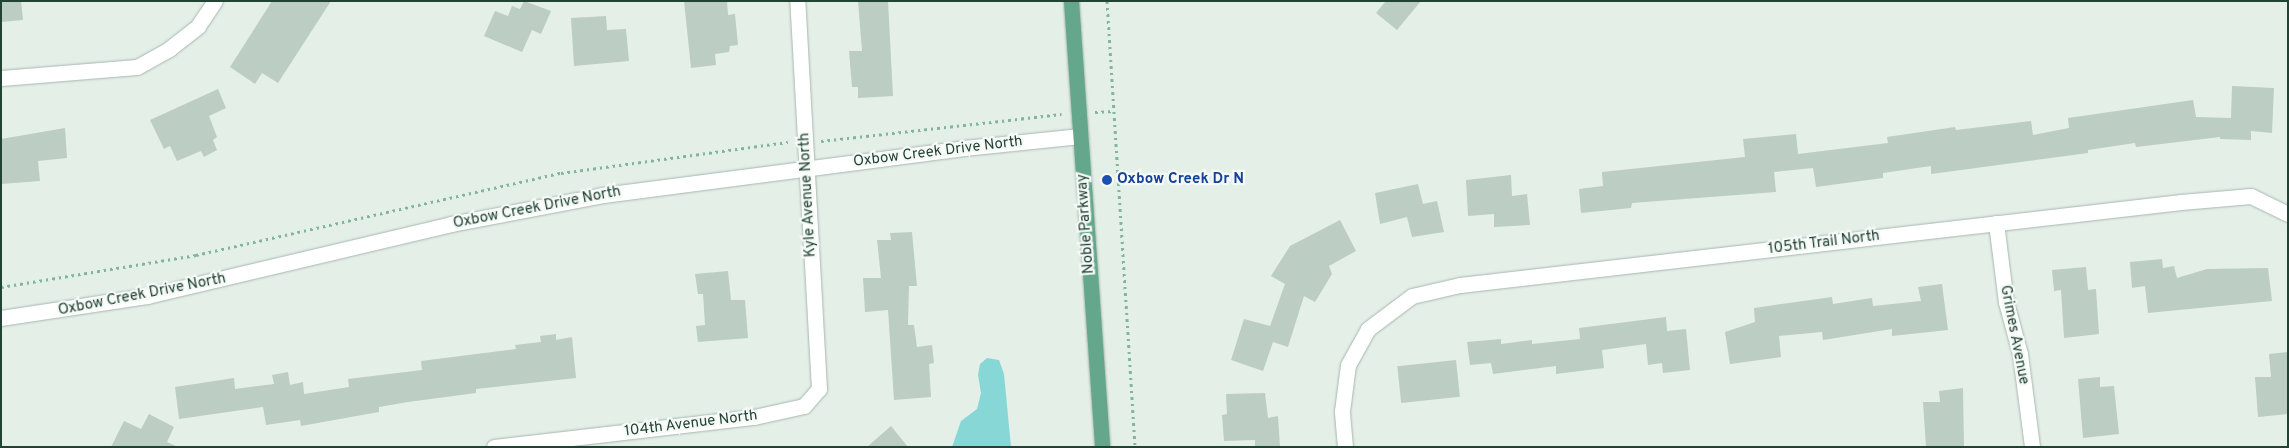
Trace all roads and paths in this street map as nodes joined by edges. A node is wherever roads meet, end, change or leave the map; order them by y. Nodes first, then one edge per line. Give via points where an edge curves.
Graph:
1 (215, 1) edge
2 (796, 1) edge
3 (1071, 1) edge
4 (1107, 1) edge
5 (1, 78) edge
6 (1040, 115) dead end
7 (1080, 136) junction
8 (824, 141) dead end
9 (782, 142) dead end
10 (805, 168) junction
11 (2288, 214) edge
12 (1996, 223) junction
13 (1, 287) edge
14 (1, 318) edge
15 (819, 389) joint
16 (494, 447) edge
17 (1102, 447) edge
18 (1135, 447) edge
19 (1345, 447) edge
20 (2032, 447) edge

1 - 5 street via 198,26 169,49 137,67
2 - 10 street, Kyle Avenue North
3 - 7 main road, Noble Parkway
4 - 18 path
6 - 8 path
7 - 10 street, Oxbow Creek Drive North
7 - 17 main road, Noble Parkway
9 - 13 path via 561,173 214,251
10 - 14 street, Oxbow Creek Drive North via 546,205 442,226 147,296
10 - 15 street, Kyle Avenue North
11 - 12 street, 105th Trail North via 2251,196
12 - 19 street, 105th Trail North via 1460,284 1412,296 1368,329 1348,365 1342,411
12 - 20 street, Grimes Avenue via 2006,302 2020,354
15 - 16 street, 104th Avenue North via 804,406 754,417

